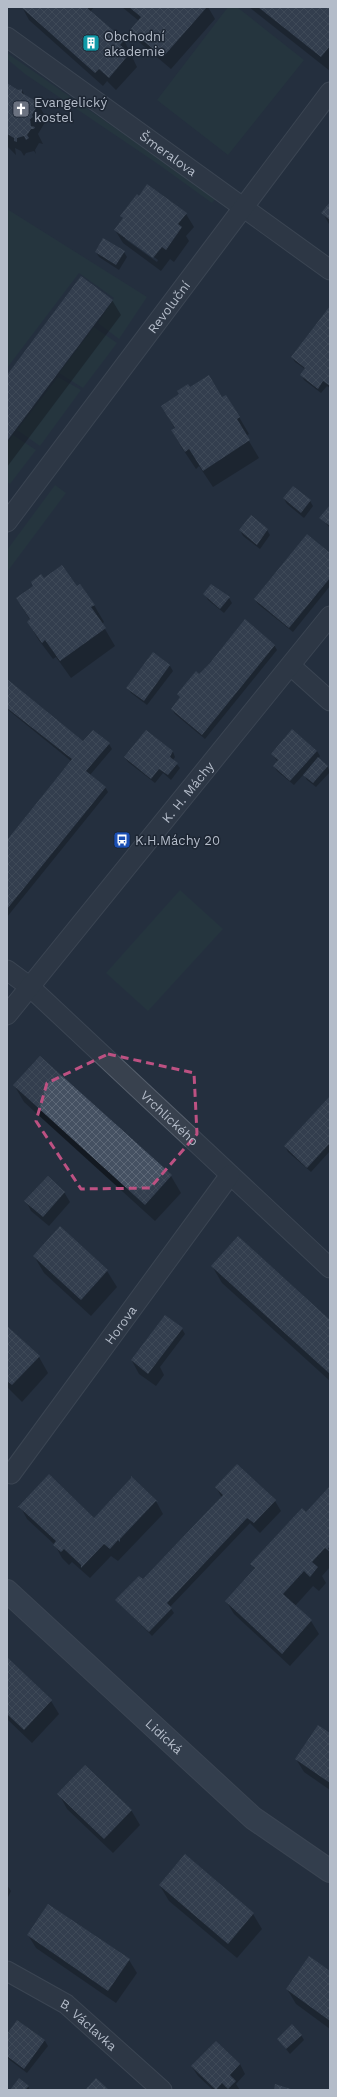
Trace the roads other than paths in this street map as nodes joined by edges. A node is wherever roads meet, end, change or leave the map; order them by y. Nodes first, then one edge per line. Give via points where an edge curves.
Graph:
1 (7, 37) edge
2 (330, 92) edge
3 (243, 208) junction
4 (330, 270) edge
5 (7, 522) edge
6 (330, 616) edge
7 (291, 666) junction
8 (330, 701) edge
9 (7, 970) edge
10 (30, 987) junction
11 (7, 1015) edge
12 (230, 1175) junction
13 (330, 1268) edge
14 (11, 1474) dead end
15 (7, 1591) edge
16 (330, 1871) edge
17 (7, 1971) edge
18 (162, 2090) edge

1 - 3 street, Šmeralova
2 - 3 street, Revoluční
3 - 4 street, Šmeralova
3 - 5 street, Revoluční
6 - 7 street, K. H. Máchy
7 - 8 street
7 - 10 street, K. H. Máchy
9 - 10 street, Vrchlického
10 - 11 street, K. H. Máchy
10 - 12 street, Vrchlického
12 - 13 street, Vrchlického
12 - 14 street, Horova
15 - 16 main road, Lidická via 253,1818
17 - 18 street, B. Václavka via 66,2004

